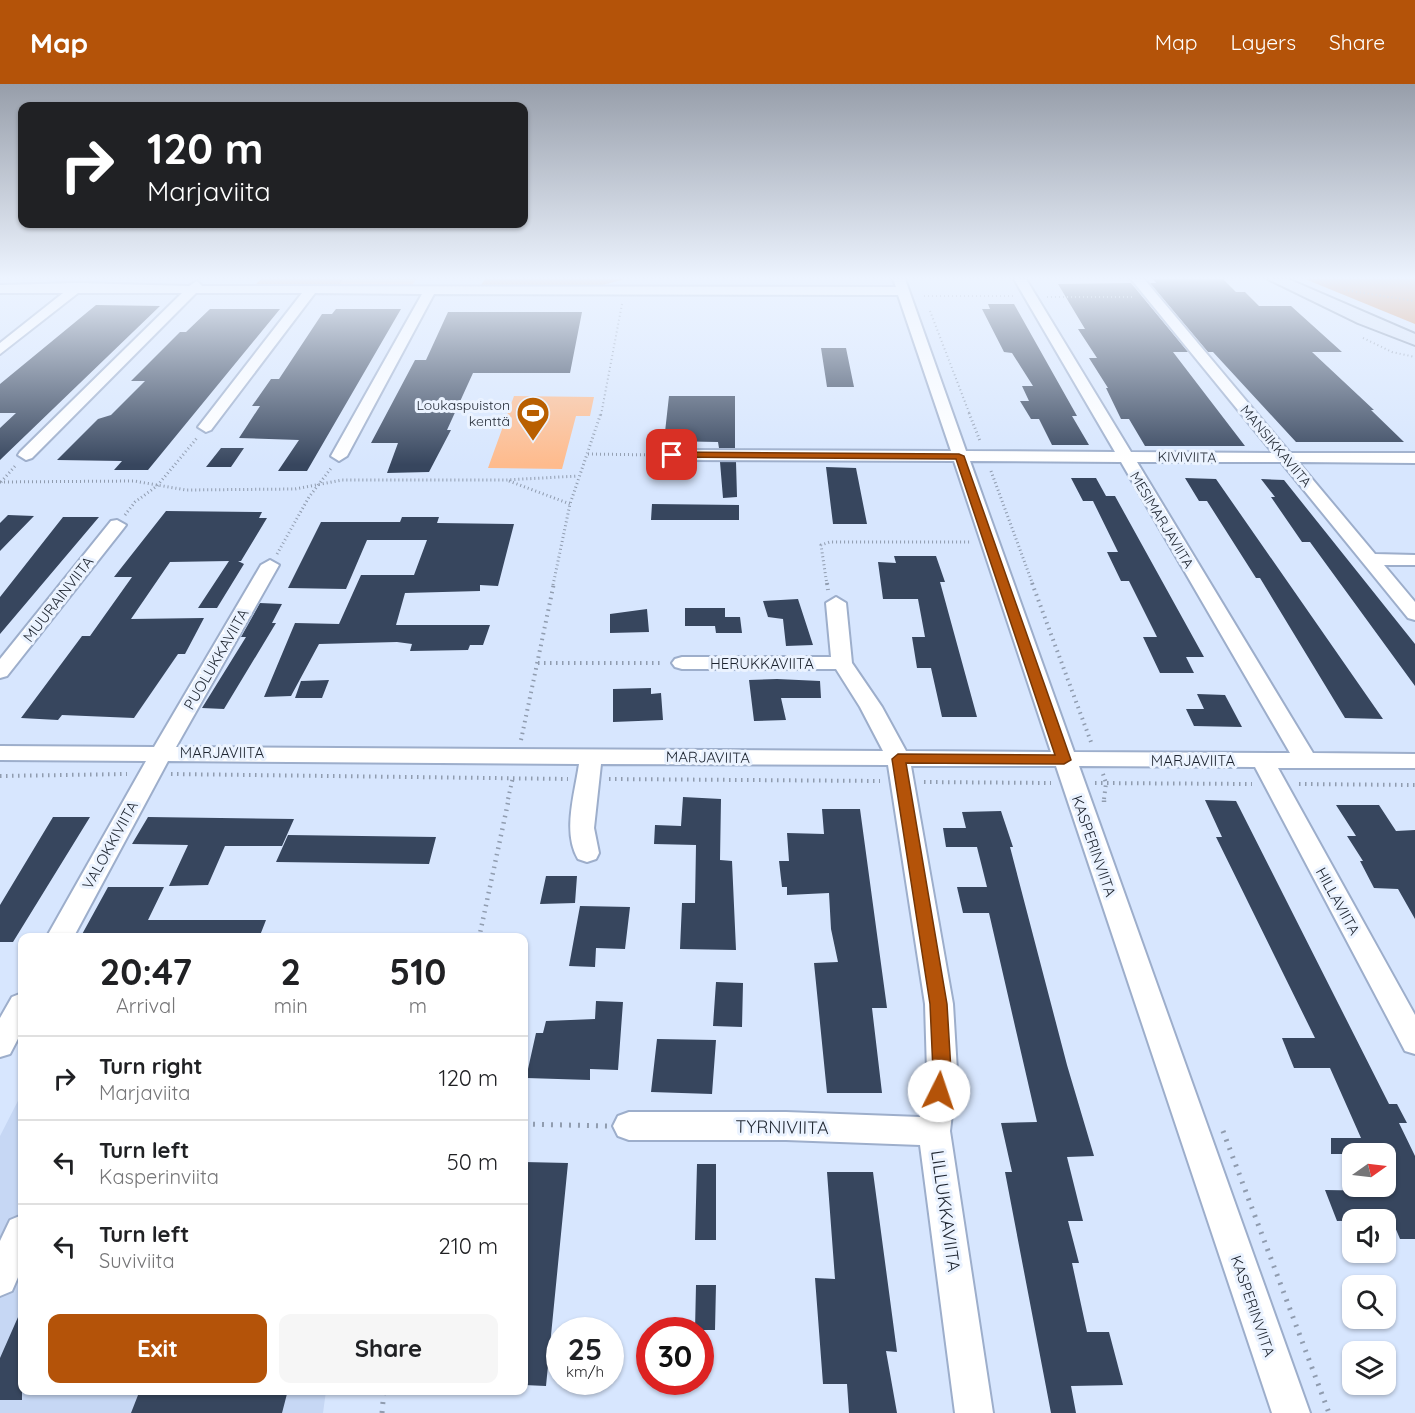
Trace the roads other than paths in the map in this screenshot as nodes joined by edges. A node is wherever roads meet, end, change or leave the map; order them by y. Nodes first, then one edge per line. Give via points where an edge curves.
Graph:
1 (140, 341) edge
2 (272, 341) edge
3 (399, 341) edge
4 (927, 341) edge
5 (1056, 341) edge
6 (1189, 341) edge
7 (206, 427) road end
8 (26, 454) road end
9 (672, 455) road end
10 (339, 456) road end
11 (959, 456) junction
12 (1124, 456) junction
13 (1286, 458) junction
14 (1415, 458) edge
15 (117, 525) road end
16 (1370, 559) junction
17 (1415, 560) edge
18 (270, 565) road end
19 (836, 603) road end
20 (1415, 614) edge
21 (682, 663) road end
22 (842, 663) junction
23 (0, 672) edge
24 (162, 752) junction
25 (0, 753) edge
26 (591, 755) junction
27 (1064, 760) junction
28 (1262, 760) junction
29 (1306, 760) junction
30 (1415, 761) edge
31 (901, 770) junction
32 (587, 853) dead end
33 (62, 933) edge
34 (18, 1012) edge
35 (1415, 1042) edge
36 (0, 1045) edge
37 (629, 1126) road end
38 (934, 1131) junction
39 (18, 1240) edge
40 (0, 1279) edge
41 (974, 1413) edge
42 (1291, 1413) edge

1 - 8 street
2 - 7 street
3 - 10 street
4 - 11 street, KASPERINVIITA
5 - 12 street, MESIMARJAVIITA
6 - 13 street, MANSIKKAVIITA
9 - 11 street, KIVIVIITA
11 - 12 street, KIVIVIITA
11 - 27 street, KASPERINVIITA
12 - 13 street, KIVIVIITA
12 - 29 street, MESIMARJAVIITA
13 - 14 street, KIVIVIITA
13 - 16 street, MANSIKKAVIITA
15 - 23 street, MUURAINVIITA
16 - 17 street
16 - 20 street, MANSIKKAVIITA
18 - 24 street, PUOLUKKAVIITA
19 - 22 street
21 - 22 street, HERUKKAVIITA
22 - 31 street, LILLUKKAVIITA via 871,707
24 - 25 street, MARJAVIITA
24 - 26 street, MARJAVIITA
24 - 33 street, VALOKKIVIITA
26 - 31 street, MARJAVIITA
26 - 32 street via 582,828
27 - 28 street, MARJAVIITA
27 - 31 street, MARJAVIITA
27 - 42 street, KASPERINVIITA
28 - 29 street, MARJAVIITA
28 - 35 street, HILLAVIITA
29 - 30 street, MARJAVIITA
31 - 38 street, LILLUKKAVIITA via 939,1004 942,1071
34 - 36 street
37 - 38 street, TYRNIVIITA
38 - 41 street, LILLUKKAVIITA
39 - 40 street

